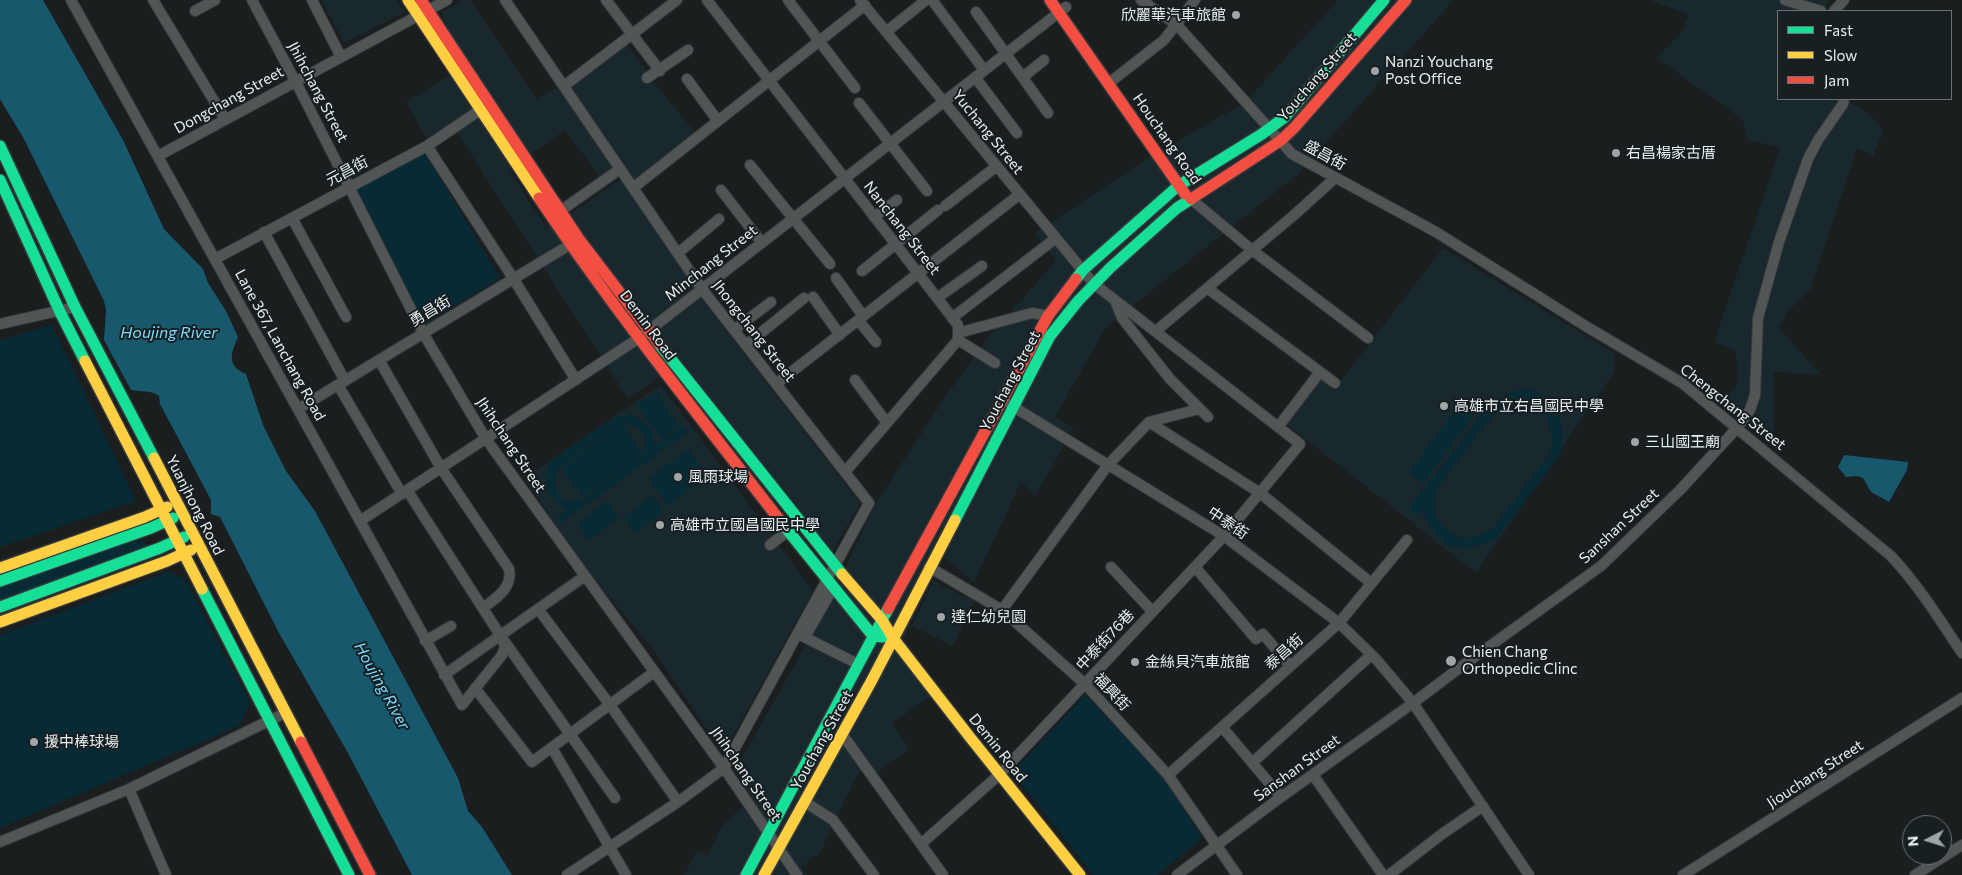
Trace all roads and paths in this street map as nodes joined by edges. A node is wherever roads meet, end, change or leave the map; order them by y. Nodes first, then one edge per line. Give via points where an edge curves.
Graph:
1 (71, 0) edge
2 (153, 0) edge
3 (216, 0) edge
4 (252, 0) edge
5 (312, 0) edge
6 (408, 0) edge
7 (421, 0) edge
8 (447, 0) edge
9 (505, 0) edge
10 (606, 0) edge
11 (677, 0) edge
12 (707, 0) edge
13 (788, 0) edge
14 (926, 0) edge
15 (932, 0) edge
16 (1050, 0) edge
17 (1141, 0) edge
18 (1196, 0) edge
19 (1384, 0) edge
20 (1406, 0) edge
21 (1785, 0) edge
22 (1844, 0) edge
23 (862, 2) edge
24 (913, 4) edge
25 (1156, 4) edge
26 (1062, 6) edge
27 (1818, 10) edge
28 (1835, 10) edge
29 (195, 11) dead end
30 (428, 11) junction
31 (976, 12) dead end
32 (417, 17) junction
33 (1177, 24) junction
34 (886, 32) junction
35 (632, 34) junction
36 (819, 41) junction
37 (688, 50) dead end
38 (1006, 53) junction
39 (341, 57) junction
40 (1044, 60) dead end
41 (984, 70) junction
42 (660, 71) junction
43 (975, 77) junction
44 (1023, 77) junction
45 (647, 78) dead end
46 (687, 79) dead end
47 (769, 80) junction
48 (1113, 80) junction
49 (296, 81) junction
50 (564, 86) junction
51 (855, 88) dead end
52 (1844, 100) edge
53 (944, 101) junction
54 (859, 104) dead end
55 (484, 107) junction
56 (1048, 113) dead end
57 (225, 119) junction
58 (718, 121) junction
59 (1270, 129) junction
60 (1017, 133) dead end
61 (1280, 141) junction
62 (890, 143) junction
63 (0, 146) edge
64 (427, 146) junction
65 (158, 156) junction
66 (750, 165) dead end
67 (998, 166) junction
68 (620, 169) junction
69 (15, 178) junction
70 (1335, 178) junction
71 (845, 179) junction
72 (1, 183) edge
73 (1182, 183) junction
74 (350, 186) junction
75 (633, 188) junction
76 (720, 190) dead end
77 (927, 191) dead end
78 (1020, 194) junction
79 (1191, 199) junction
80 (897, 200) dead end
81 (556, 214) junction
82 (874, 217) junction
83 (292, 218) junction
84 (719, 219) dead end
85 (793, 219) junction
86 (264, 232) junction
87 (1056, 238) junction
88 (574, 242) junction
89 (762, 243) junction
90 (895, 244) junction
91 (1252, 250) junction
92 (678, 253) junction
93 (215, 259) junction
94 (830, 264) dead end
95 (982, 266) dead end
96 (1083, 270) junction
97 (862, 271) dead end
98 (918, 274) junction
99 (514, 278) junction
100 (836, 278) dead end
101 (1093, 283) junction
102 (1207, 288) junction
103 (702, 289) junction
104 (936, 298) junction
105 (1115, 300) junction
106 (771, 302) dead end
107 (75, 307) junction
108 (60, 312) junction
109 (1048, 316) junction
110 (346, 317) dead end
111 (861, 318) junction
112 (952, 318) junction
113 (0, 324) edge
114 (734, 330) junction
115 (648, 331) junction
116 (1156, 331) junction
117 (423, 333) junction
118 (840, 335) junction
119 (958, 337) junction
120 (639, 338) junction
121 (1368, 338) dead end
122 (876, 342) dead end
123 (746, 345) junction
124 (379, 360) junction
125 (995, 363) dead end
126 (1320, 372) junction
127 (576, 380) junction
128 (855, 380) dead end
129 (341, 383) junction
130 (1335, 383) dead end
131 (776, 384) junction
132 (1001, 400) junction
133 (1014, 407) junction
134 (298, 409) junction
135 (1199, 409) junction
136 (1208, 417) dead end
137 (1149, 422) junction
138 (887, 423) junction
139 (1278, 427) junction
140 (1738, 428) junction
141 (486, 439) junction
142 (1300, 444) joint
143 (1108, 465) junction
144 (441, 468) junction
145 (845, 472) junction
146 (404, 492) junction
147 (1260, 493) junction
148 (177, 503) junction
149 (160, 510) junction
150 (183, 514) junction
151 (360, 521) junction
152 (166, 522) junction
153 (788, 531) junction
154 (193, 533) junction
155 (1224, 536) junction
156 (1407, 540) dead end
157 (176, 541) junction
158 (770, 545) dead end
159 (200, 546) junction
160 (183, 554) junction
161 (835, 566) junction
162 (929, 567) junction
163 (1111, 567) dead end
164 (1195, 567) junction
165 (0, 568) edge
166 (585, 576) junction
167 (0, 581) edge
168 (1371, 584) junction
169 (830, 585) junction
170 (0, 607) edge
171 (483, 608) junction
172 (538, 609) junction
173 (1002, 610) junction
174 (1152, 611) junction
175 (882, 620) junction
176 (0, 622) edge
177 (1339, 623) junction
178 (451, 626) dead end
179 (500, 635) junction
180 (802, 636) junction
181 (873, 636) junction
182 (893, 638) junction
183 (426, 641) junction
184 (1962, 653) edge
185 (1371, 655) junction
186 (858, 664) junction
187 (1290, 666) junction
188 (654, 672) junction
189 (444, 675) junction
190 (1085, 684) junction
191 (476, 688) junction
192 (1962, 698) edge
193 (1413, 703) junction
194 (610, 705) junction
195 (285, 714) junction
196 (270, 722) junction
197 (1222, 726) junction
198 (571, 734) junction
199 (842, 734) junction
200 (552, 748) junction
201 (1253, 762) junction
202 (724, 768) junction
203 (1000, 774) junction
204 (1168, 775) junction
205 (1313, 775) junction
206 (129, 789) junction
207 (1281, 797) junction
208 (615, 798) dead end
209 (678, 802) junction
210 (805, 802) junction
211 (1484, 806) junction
212 (770, 832) junction
213 (0, 842) edge
214 (921, 844) junction
215 (1962, 845) edge
216 (1217, 846) junction
217 (609, 847) junction
218 (780, 848) junction
219 (166, 875) edge
220 (349, 875) edge
221 (370, 875) edge
222 (566, 875) edge
223 (626, 875) edge
224 (746, 875) edge
225 (764, 875) edge
226 (797, 875) edge
227 (874, 875) edge
228 (943, 875) edge
229 (1080, 875) edge
230 (1177, 875) edge
231 (1237, 875) edge
232 (1383, 875) edge
233 (1389, 875) edge
234 (1529, 875) edge
235 (1683, 875) edge
236 (1915, 875) edge

1 - 65 street, Lane 367, Lanchang Road
2 - 57 street
3 - 29 street
4 - 49 street, Jhihchang Street
5 - 39 street
6 - 32 street, Demin Road
7 - 30 street, Demin Road
8 - 30 street, Dongchang Street
9 - 50 street, Jhongchang Street
10 - 35 street
11 - 35 street
12 - 47 street, Nanchang Street
13 - 36 street
14 - 24 street
15 - 41 street
16 - 26 street, Houchang Road
17 - 25 street, 盛昌街
18 - 33 street
19 - 59 street, Youchang Street via 1285,117
20 - 61 street, Youchang Street
21 - 27 street
22 - 28 street
23 - 34 street, Yuchang Street
23 - 36 street
24 - 34 street
25 - 33 street, 盛昌街
26 - 38 street, Minchang Street
26 - 48 street, Houchang Road
30 - 32 street, Dongchang Street
30 - 55 street, Demin Road
31 - 38 street
32 - 39 street, Dongchang Street
32 - 55 street, Demin Road
33 - 48 street via 1164,40
33 - 59 street, 盛昌街
34 - 53 street, Yuchang Street
35 - 42 street
35 - 50 street
36 - 47 street
36 - 51 street
37 - 42 street
38 - 41 street, Minchang Street
38 - 44 street
39 - 49 street, Dongchang Street
40 - 44 street
41 - 43 street, Minchang Street
42 - 45 street
43 - 53 street, Minchang Street
43 - 60 street
44 - 56 street
46 - 58 street
47 - 58 street
47 - 71 street, Nanchang Street
48 - 73 street, Houchang Road
49 - 57 street, Dongchang Street
49 - 74 street, Jhihchang Street
50 - 68 street, Jhongchang Street
52 - 140 street, Sanshan Street via 1808,159 1779,242 1758,318 1755,395
53 - 62 street, Minchang Street
53 - 67 street, Yuchang Street
54 - 62 street
55 - 64 street, 元昌街
55 - 81 street, Demin Road
57 - 65 street, Dongchang Street
58 - 75 street
59 - 61 street, 盛昌街
59 - 73 street, Youchang Street
61 - 70 street, 盛昌街 via 1292,154
61 - 79 street, Youchang Street
62 - 71 street, Minchang Street
62 - 77 street
63 - 69 street, Yuanjhong Road
64 - 74 street, 元昌街
64 - 99 street
65 - 93 street, Lane 367, Lanchang Road
66 - 85 street
67 - 78 street, Yuchang Street
67 - 90 street
68 - 75 street, Jhongchang Street
68 - 81 street
69 - 72 street
69 - 107 street, Yuanjhong Road
70 - 91 street
70 - 140 street, Chengchang Street via 1443,236 1682,383
71 - 82 street, Nanchang Street
71 - 85 street, Minchang Street
72 - 108 street
73 - 79 street, Houchang Road
73 - 96 street, Youchang Street
74 - 83 street, 元昌街
74 - 117 street, Jhihchang Street
75 - 92 street, Jhongchang Street
76 - 89 street
78 - 87 street, Yuchang Street
78 - 98 street
79 - 91 street
79 - 101 street, Youchang Street
80 - 82 street
81 - 88 street, Demin Road
82 - 90 street, Nanchang Street
83 - 86 street, 元昌街
83 - 110 street
84 - 92 street
85 - 89 street, Minchang Street
85 - 94 street
86 - 93 street, 元昌街
86 - 129 street
87 - 96 street, Yuchang Street
87 - 112 street
88 - 99 street, 勇昌街
88 - 115 street, Demin Road
88 - 120 street, Demin Road
89 - 103 street, Minchang Street
90 - 97 street
90 - 98 street, Nanchang Street
91 - 102 street
91 - 121 street
92 - 103 street, Jhongchang Street
93 - 134 street, Lane 367, Lanchang Road
95 - 104 street
96 - 101 street, Yuchang Street
96 - 109 street, Youchang Street
98 - 104 street, Nanchang Street
98 - 111 street
99 - 117 street, 勇昌街
99 - 127 street
100 - 111 street
101 - 105 street, Yuchang Street
101 - 133 street, Youchang Street via 1050,336
102 - 116 street
102 - 126 street
103 - 114 street, Jhongchang Street
103 - 115 street, Minchang Street
104 - 112 street, Nanchang Street
105 - 116 street, Yuchang Street
105 - 135 street via 1122,318 1170,379
106 - 114 street
107 - 108 street
107 - 148 street, Yuanjhong Road
108 - 113 street via 42,313
108 - 149 street
109 - 119 street via 1032,313
109 - 132 street, Youchang Street
111 - 118 street
111 - 122 street
112 - 119 street, Nanchang Street via 958,325
114 - 123 street, Jhongchang Street
115 - 120 street, Minchang Street
115 - 161 street, Demin Road
116 - 139 street, Yuchang Street
117 - 124 street, 勇昌街
117 - 141 street, Jhihchang Street
118 - 123 street via 808,297
118 - 131 street
119 - 125 street
119 - 138 street
120 - 127 street, Minchang Street
120 - 153 street, Demin Road
123 - 131 street, Jhongchang Street
124 - 129 street, 勇昌街
124 - 144 street
126 - 130 street
126 - 139 street
127 - 141 street, Minchang Street
128 - 138 street
129 - 134 street, 勇昌街
129 - 146 street
131 - 145 street, Jhongchang Street
132 - 133 street, 中泰街
132 - 175 street, Youchang Street
133 - 143 street, 中泰街
133 - 162 street, Youchang Street
134 - 151 street, Lane 367, Lanchang Road
135 - 136 street
135 - 137 street
137 - 143 street
137 - 147 street
138 - 145 street
139 - 142 street, Yuchang Street
140 - 184 street, Chengchang Street via 1906,571
140 - 193 street, Sanshan Street via 1607,561
141 - 144 street, Minchang Street
141 - 166 street, Jhihchang Street
142 - 147 street, 中泰街76巷
143 - 155 street, 中泰街
143 - 173 street
144 - 146 street, Minchang Street
144 - 171 street via 509,569 507,586
145 - 161 street, Jhongchang Street via 869,503
146 - 151 street, Minchang Street
146 - 171 street
147 - 155 street, 中泰街76巷
147 - 168 street
148 - 149 street
148 - 150 street, Yuanjhong Road
149 - 152 street
149 - 165 street
150 - 152 street
150 - 154 street, Yuanjhong Road
151 - 183 street, Lane 367, Lanchang Road
152 - 157 street
152 - 167 street
153 - 158 street
153 - 169 street, Demin Road
154 - 157 street
154 - 159 street, Yuanjhong Road
155 - 164 street, 中泰街76巷
155 - 177 street, 中泰街
156 - 168 street, 泰昌街
157 - 160 street
157 - 170 street
159 - 160 street
159 - 195 street, Yuanjhong Road
160 - 176 street
160 - 196 street
161 - 169 street, Jhongchang Street
161 - 175 street, Demin Road
162 - 173 street, 福興街
162 - 182 street, Youchang Street
163 - 174 street
164 - 174 street, 中泰街76巷
164 - 187 street via 1256,639 1263,634
166 - 172 street
166 - 188 street, Jhihchang Street
168 - 177 street, 泰昌街
169 - 180 street, Jhongchang Street
169 - 181 street, Demin Road
171 - 179 street
172 - 179 street
172 - 194 street
173 - 190 street, 福興街
174 - 190 street, 中泰街76巷
175 - 181 street, Youchang Street
175 - 182 street, Demin Road
177 - 185 street, 中泰街
177 - 187 street, 泰昌街
178 - 183 street
179 - 189 street
179 - 191 street via 505,646 502,655
179 - 198 street
180 - 186 street
180 - 202 street, Jhongchang Street
181 - 182 street
181 - 186 street, Youchang Street
182 - 199 street, Youchang Street
182 - 203 street, Demin Road
183 - 189 street, Lane 367, Lanchang Road
185 - 193 street, 中泰街
185 - 201 street
186 - 212 street, Youchang Street
187 - 197 street, 泰昌街
188 - 194 street
188 - 202 street, Jhihchang Street
189 - 191 street, Lane 367, Lanchang Road via 462,705
190 - 203 street, 中泰街76巷
190 - 204 street, 福興街
191 - 200 street via 532,762
192 - 235 street, Jiouchang Street
193 - 205 street, Sanshan Street
193 - 211 street, 中泰街
194 - 198 street
194 - 209 street
195 - 196 street
195 - 221 street, Yuanjhong Road
196 - 206 street
196 - 220 street
197 - 201 street
197 - 204 street, 泰昌街
198 - 200 street
198 - 208 street
199 - 210 street, Youchang Street
199 - 214 street
200 - 217 street
201 - 207 street
202 - 209 street
202 - 212 street, Jhihchang Street
203 - 214 street, 中泰街76巷
203 - 229 street, Demin Road
204 - 216 street, 福興街
205 - 207 street, Sanshan Street
205 - 232 street
206 - 213 street
206 - 219 street
207 - 216 street, Sanshan Street
209 - 217 street
210 - 218 street, Youchang Street
210 - 227 street via 833,820
211 - 233 street
211 - 234 street, 中泰街
212 - 218 street, Jhihchang Street
212 - 224 street, Youchang Street
214 - 228 street
215 - 236 street
216 - 230 street, Sanshan Street
216 - 231 street, 福興街
217 - 222 street
217 - 223 street
218 - 225 street, Youchang Street
218 - 226 street, Jhihchang Street

